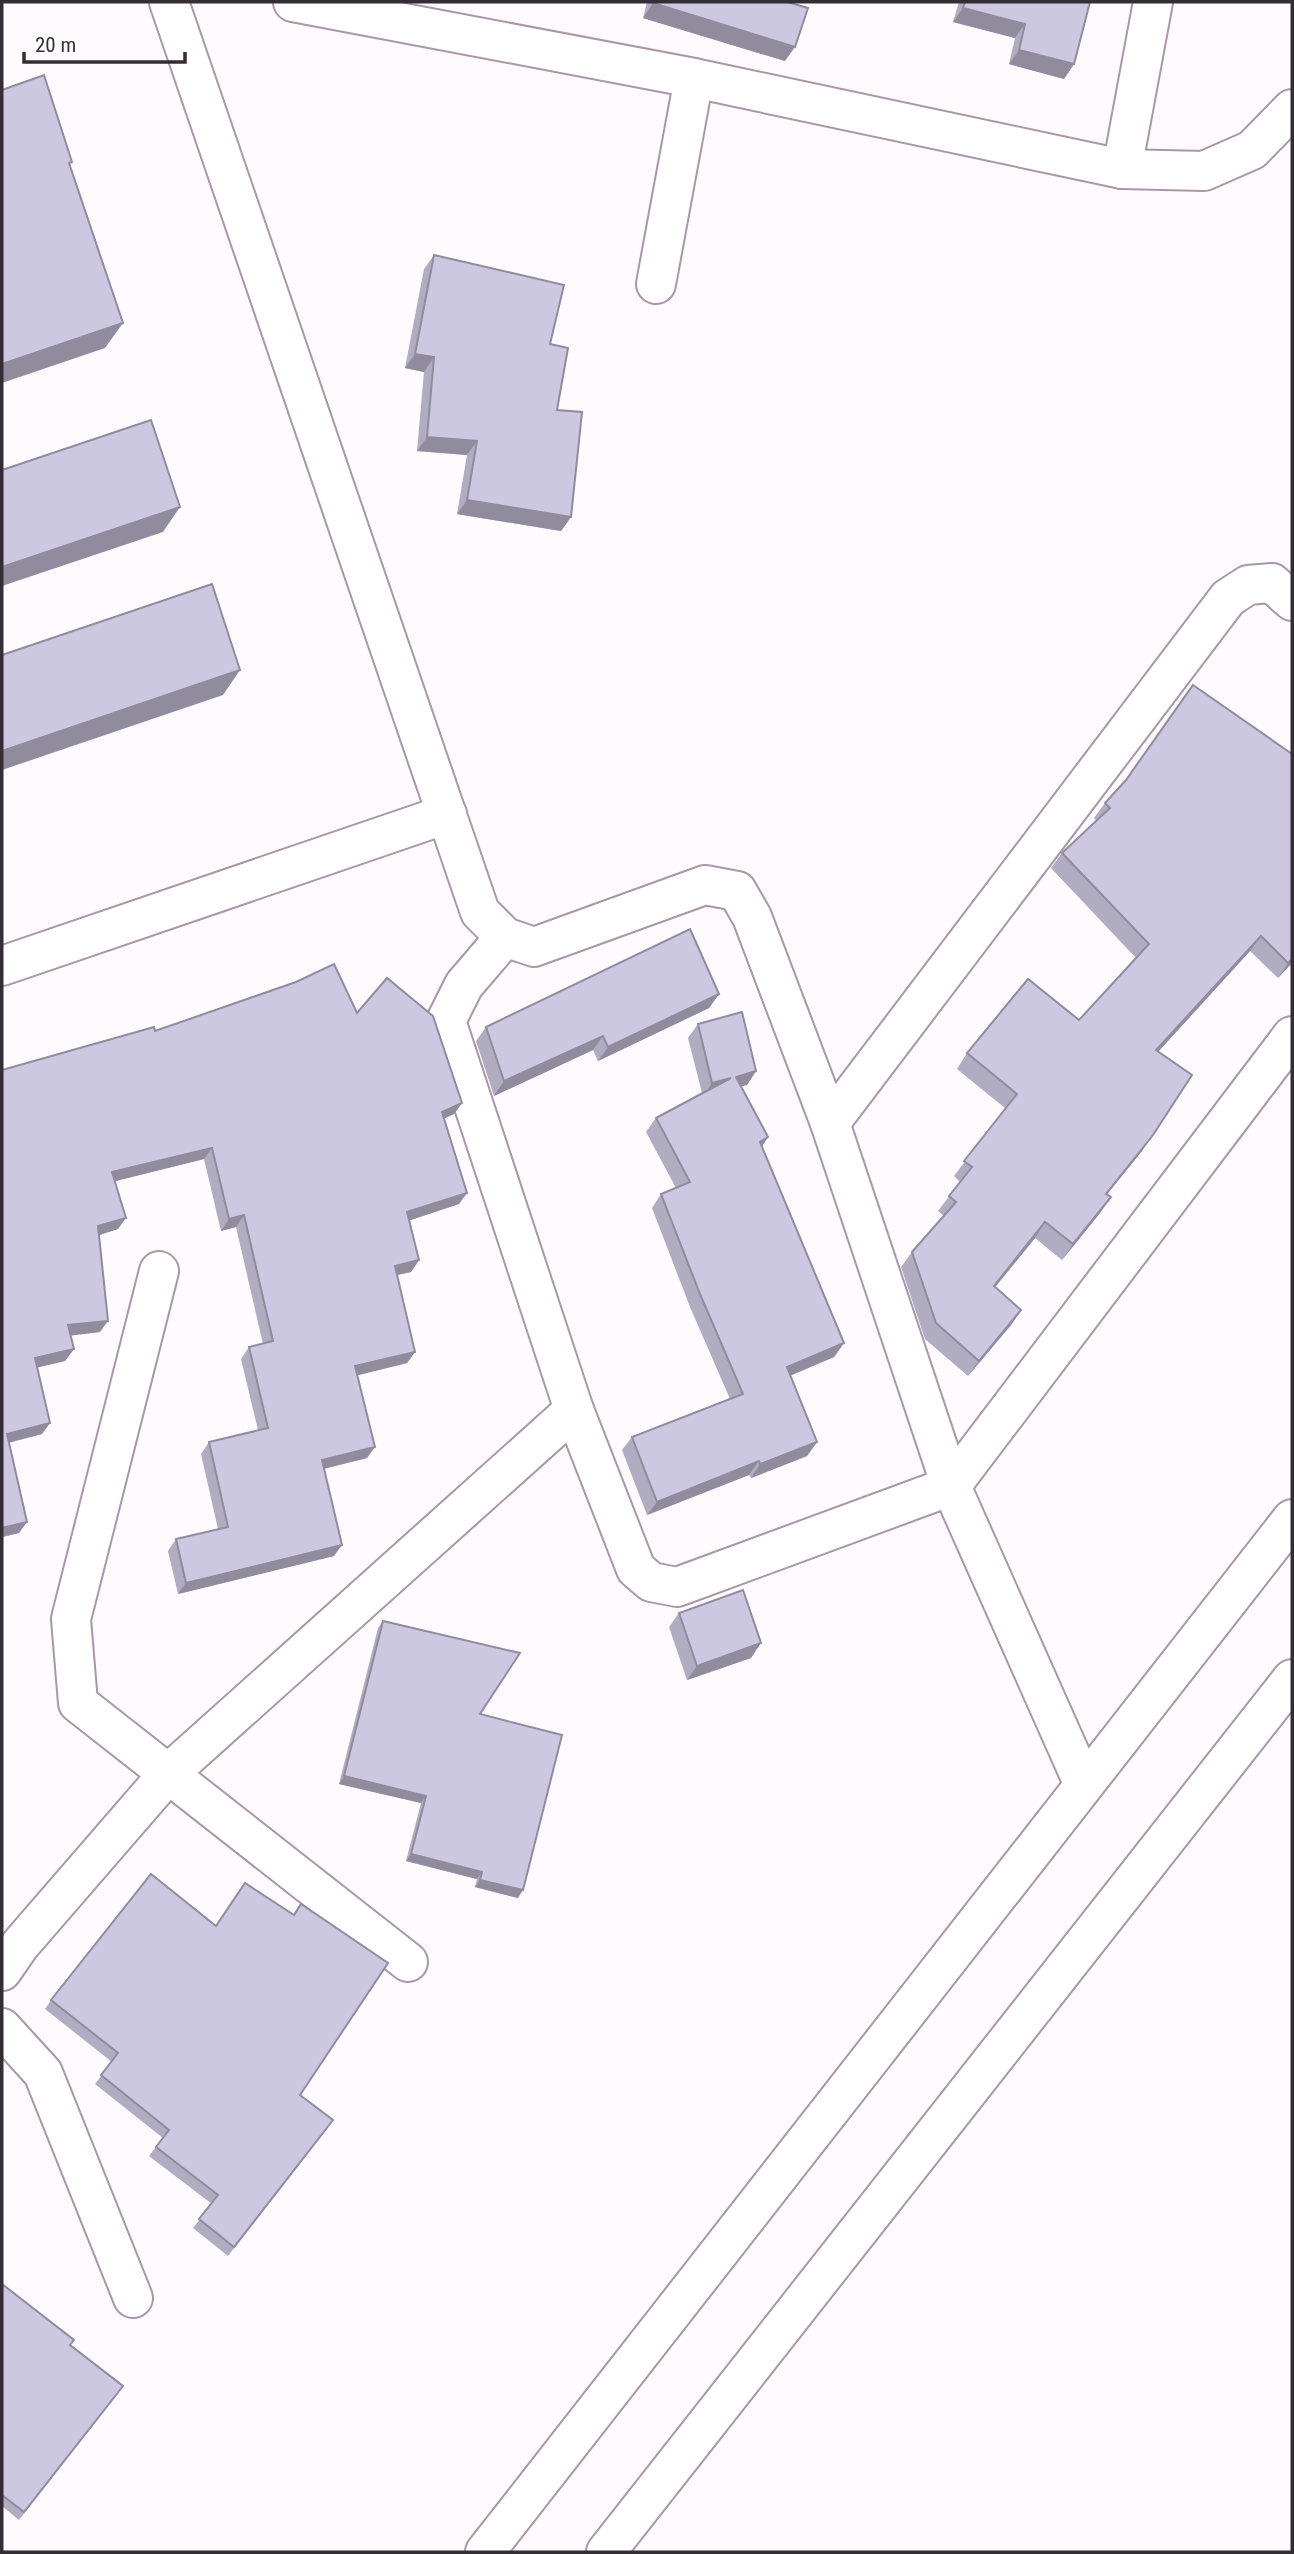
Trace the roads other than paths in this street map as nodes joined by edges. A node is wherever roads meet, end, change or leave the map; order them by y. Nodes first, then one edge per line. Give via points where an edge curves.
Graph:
1 (169, 2) edge
2 (293, 2) edge
3 (1153, 2) edge
4 (694, 78) junction
5 (1292, 109) edge
6 (1122, 169) junction
7 (656, 284) dead end
8 (1292, 601) edge
9 (447, 814) junction
10 (505, 937) junction
11 (2, 966) edge
12 (1292, 1036) edge
13 (830, 1123) junction
14 (159, 1270) dead end
15 (574, 1410) junction
16 (951, 1486) junction
17 (1292, 1519) edge
18 (1292, 1679) edge
19 (168, 1774) junction
20 (1084, 1785) junction
21 (8, 1948) edge
22 (408, 1962) dead end
23 (2, 2028) edge
24 (133, 2298) dead end
25 (485, 2552) edge
26 (606, 2552) edge

1 - 9 street
2 - 4 street
3 - 6 street
4 - 6 street
4 - 7 street
5 - 6 street via 1252,150 1204,171
8 - 13 street via 1272,583 1248,585 1228,598
9 - 10 street via 480,912
9 - 11 street
10 - 13 street via 534,947 705,885 737,891 752,917
10 - 15 street via 464,985 446,1021
12 - 16 street
13 - 16 street
14 - 19 street via 71,1619 79,1703
15 - 16 street via 636,1569 651,1582 677,1587
15 - 19 street
16 - 20 street
17 - 20 street
18 - 26 street
19 - 21 street
19 - 22 street
20 - 25 street
23 - 24 street via 43,2073

